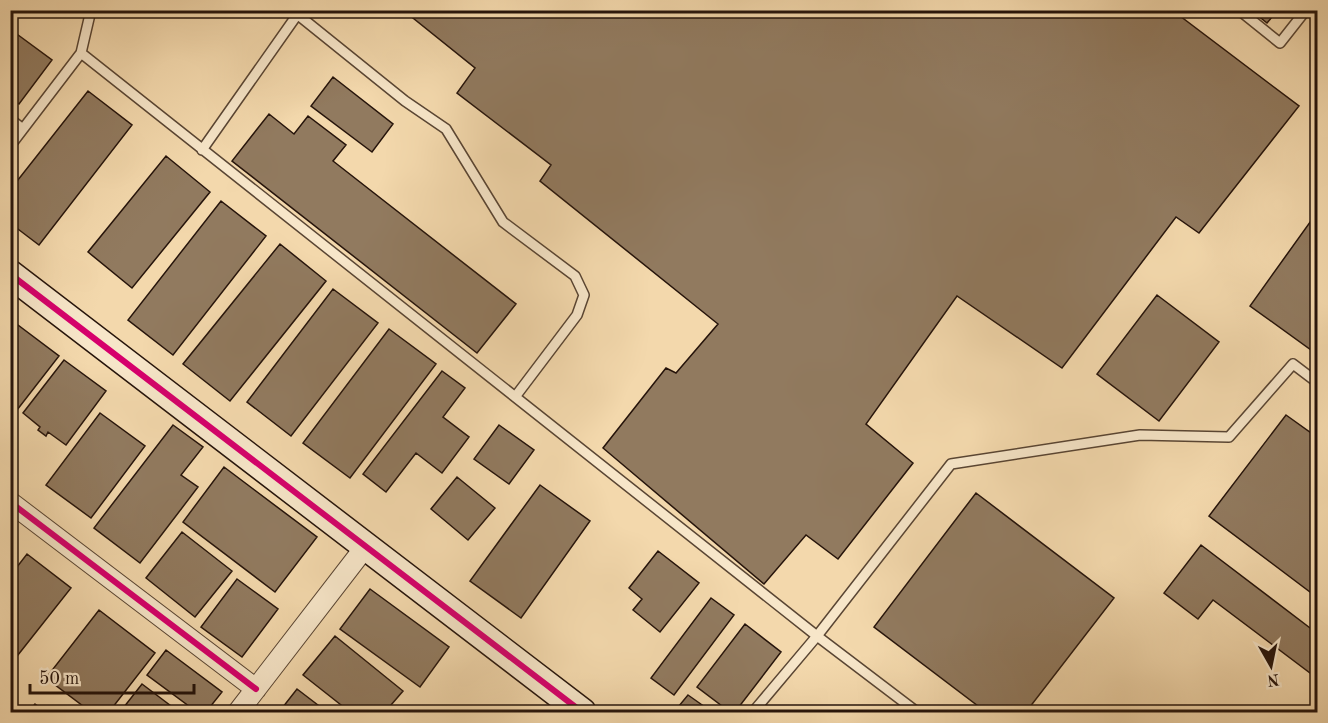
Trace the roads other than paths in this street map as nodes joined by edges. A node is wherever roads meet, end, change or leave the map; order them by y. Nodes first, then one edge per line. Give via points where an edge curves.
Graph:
1 (91, 10) edge
2 (1239, 10) edge
3 (1306, 10) edge
4 (295, 13) edge
5 (81, 53) junction
6 (10, 119) edge
7 (23, 129) junction
8 (10, 146) edge
9 (202, 150) junction
10 (10, 274) edge
11 (1317, 383) edge
12 (515, 397) junction
13 (10, 502) edge
14 (366, 546) junction
15 (817, 636) junction
16 (256, 689) junction
17 (238, 712) edge
18 (582, 712) edge
19 (753, 712) edge
20 (917, 712) edge

1 - 5 lane
2 - 3 lane via 1280,43
4 - 9 lane
4 - 12 lane via 446,129 503,222 575,276 584,294 577,315
5 - 7 lane
5 - 9 lane
6 - 7 lane
7 - 8 lane
9 - 12 lane
10 - 14 street
11 - 15 lane via 1293,364 1229,437 1140,435 951,464
12 - 15 lane
13 - 16 street
14 - 16 street
14 - 18 street
15 - 19 lane
15 - 20 lane
16 - 17 street

